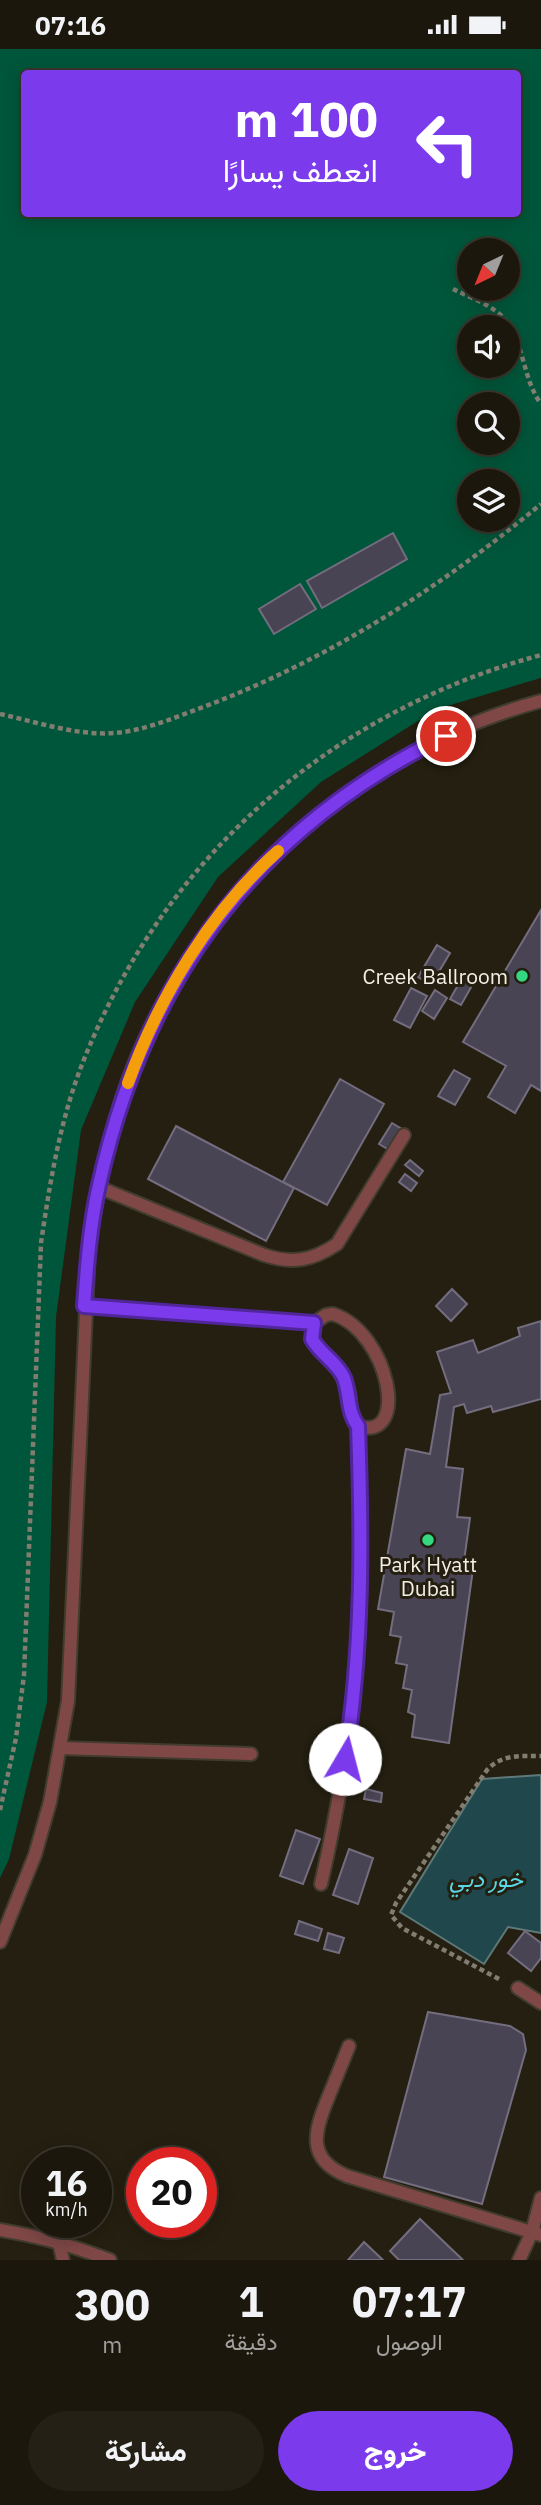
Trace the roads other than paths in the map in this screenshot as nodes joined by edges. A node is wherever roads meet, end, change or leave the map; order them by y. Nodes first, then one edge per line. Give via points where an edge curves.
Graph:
1 (541, 701) edge
2 (404, 1135) dead end
3 (98, 1187) junction
4 (84, 1306) junction
5 (314, 1323) junction
6 (358, 1426) junction
7 (61, 1748) junction
8 (251, 1754) dead end
9 (321, 1884) dead end
10 (0, 1942) edge
11 (518, 1989) road end
12 (541, 2003) edge
13 (349, 2046) dead end
14 (541, 2198) edge
15 (0, 2230) edge
16 (536, 2234) edge
17 (59, 2242) junction
18 (63, 2260) edge
19 (110, 2260) edge
20 (519, 2260) edge

1 - 3 lane via 464,727 411,753 362,783 271,857 197,945 169,991 137,1057 114,1121
2 - 3 lane via 337,1244 302,1261 264,1255
3 - 4 lane
4 - 5 lane
4 - 7 lane via 71,1655
5 - 6 lane via 312,1339 342,1375
5 - 6 lane via 326,1315 340,1317 369,1340 378,1355 388,1390 385,1416 374,1427
6 - 9 lane via 361,1580 357,1657 338,1809
7 - 8 lane
7 - 10 lane via 35,1855
11 - 12 lane
13 - 16 lane via 318,2121 317,2149 324,2161 347,2176
14 - 16 lane
15 - 17 lane
16 - 20 lane
17 - 18 lane
17 - 19 lane

